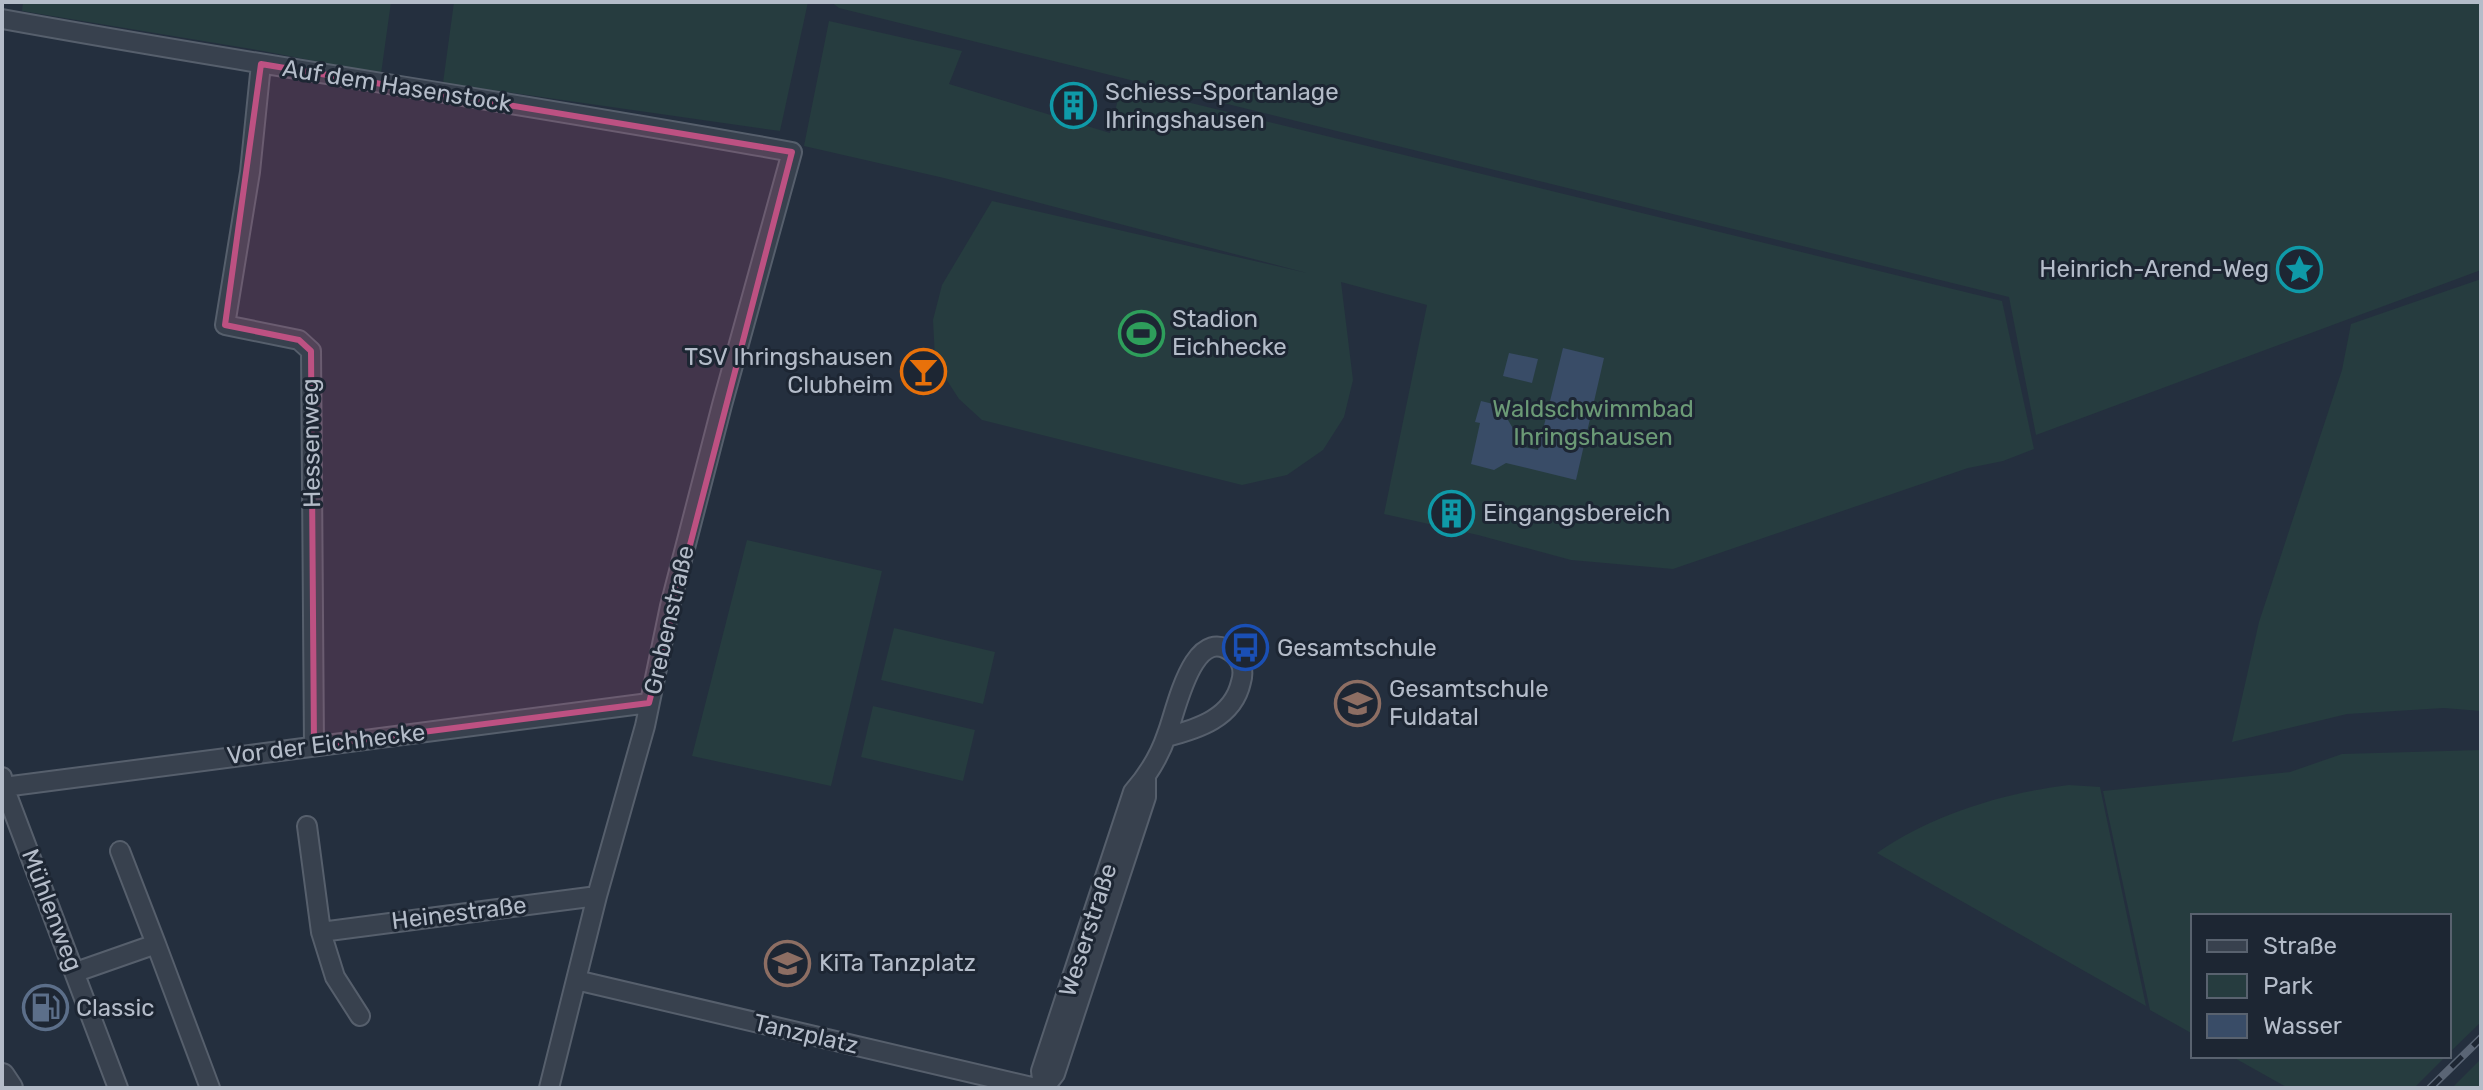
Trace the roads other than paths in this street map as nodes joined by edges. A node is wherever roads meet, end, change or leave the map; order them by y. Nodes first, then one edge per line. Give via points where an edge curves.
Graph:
1 (2, 19) edge
2 (261, 64) junction
3 (792, 152) joint
4 (649, 703) junction
5 (1166, 737) junction
6 (314, 746) junction
7 (3, 782) edge
8 (307, 826) dead end
9 (120, 851) dead end
10 (597, 896) junction
11 (321, 932) junction
12 (156, 944) junction
13 (76, 972) junction
14 (576, 980) junction
15 (360, 1016) dead end
16 (2, 1076) edge
17 (10, 1088) edge
18 (118, 1088) edge
19 (210, 1088) edge
20 (549, 1088) edge
21 (1036, 1088) edge
22 (1044, 1088) edge

1 - 2 street, Auf dem Hasenstock
2 - 3 street, Auf dem Hasenstock
2 - 6 street, Hessenweg via 225,325 299,340 311,351
3 - 4 street, Grebenstraße via 722,405
4 - 6 street, Vor der Eichhecke
4 - 10 street, Grebenstraße
5 - 5 street, Weserstraße via 1196,729 1224,713 1239,692 1241,662 1228,650 1215,648 1195,659
5 - 22 street, Weserstraße via 1133,792 1041,1071
6 - 7 street, Vor der Eichhecke
7 - 13 street, Mühlenweg
8 - 11 street
9 - 12 street
10 - 11 street, Heinestraße
10 - 14 street, Grebenstraße
11 - 15 street via 335,977
12 - 13 street
12 - 19 street
13 - 18 street, Mühlenweg
14 - 20 street, Grebenstraße
14 - 21 street, Tanzplatz
16 - 17 street

